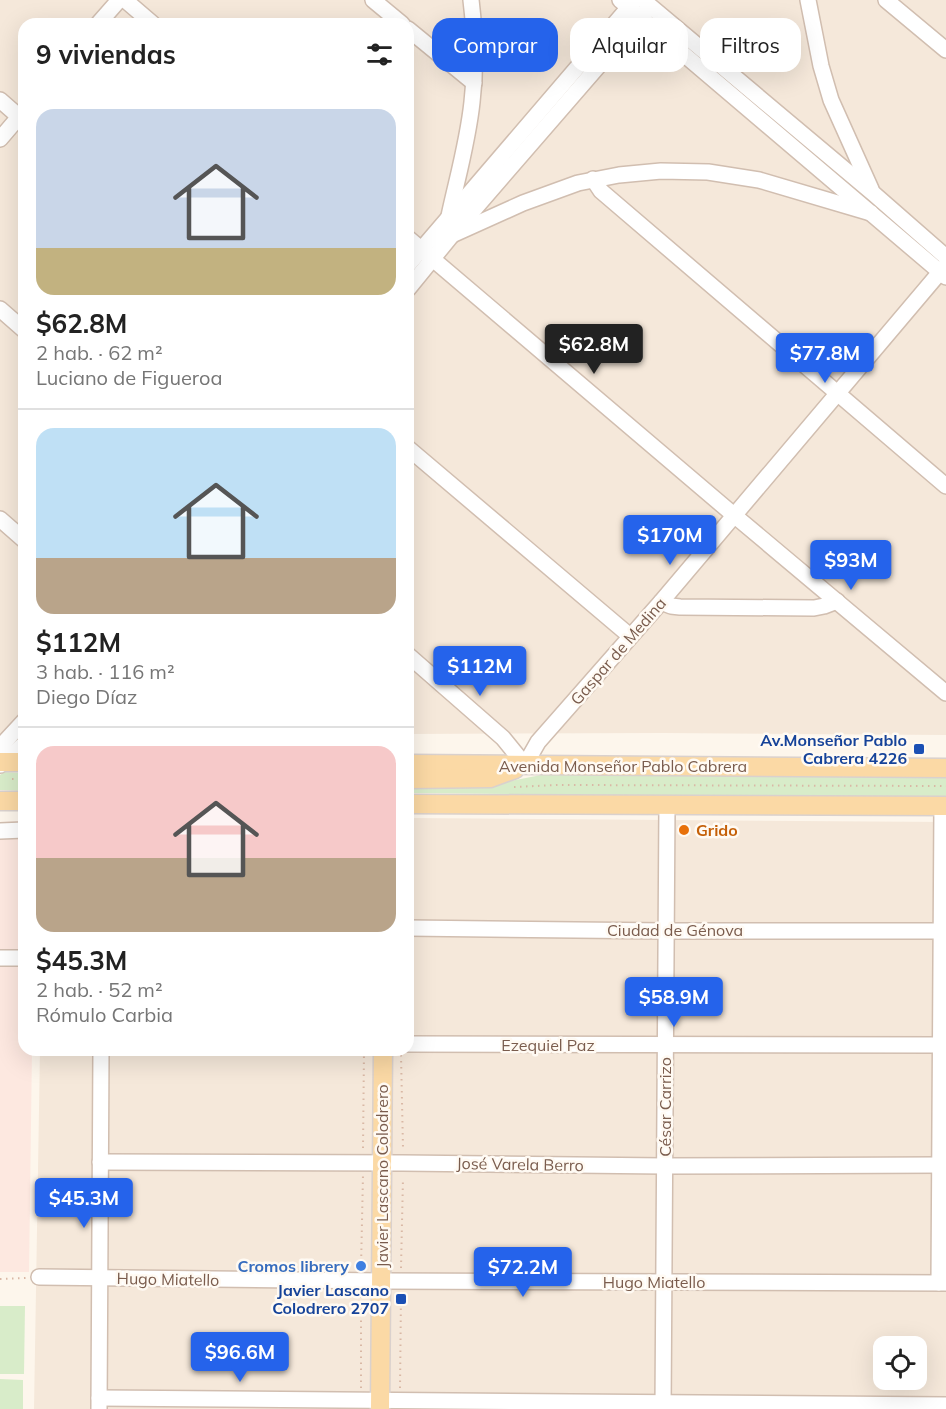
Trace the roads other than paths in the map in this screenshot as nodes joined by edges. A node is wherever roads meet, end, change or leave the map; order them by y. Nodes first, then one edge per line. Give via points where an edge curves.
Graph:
1 (119, 0) edge
2 (125, 0) edge
3 (373, 0) edge
4 (471, 0) edge
5 (808, 0) edge
6 (886, 0) edge
7 (639, 4) edge
8 (103, 18) edge
9 (146, 18) edge
10 (395, 18) edge
11 (414, 34) edge
12 (946, 50) edge
13 (474, 83) junction
14 (0, 100) edge
15 (18, 113) edge
16 (18, 120) edge
17 (0, 139) edge
18 (593, 179) junction
19 (874, 194) junction
20 (871, 213) junction
21 (448, 218) junction
22 (452, 235) junction
23 (414, 243) edge
24 (427, 254) junction
25 (946, 257) edge
26 (414, 262) edge
27 (944, 271) edge
28 (414, 278) edge
29 (0, 309) edge
30 (18, 325) edge
31 (838, 394) junction
32 (414, 453) edge
33 (946, 486) edge
34 (735, 516) junction
35 (0, 519) edge
36 (18, 535) edge
37 (837, 601) junction
38 (661, 602) junction
39 (630, 636) junction
40 (414, 660) edge
41 (946, 693) edge
42 (18, 735) edge
43 (11, 752) edge
44 (414, 764) edge
45 (525, 765) junction
46 (946, 768) edge
47 (414, 779) edge
48 (0, 801) edge
49 (18, 801) edge
50 (414, 804) edge
51 (667, 804) junction
52 (944, 806) edge
53 (18, 830) edge
54 (0, 831) edge
55 (944, 897) edge
56 (414, 928) edge
57 (666, 931) junction
58 (941, 931) junction
59 (0, 958) edge
60 (18, 958) edge
61 (944, 1005) edge
62 (414, 1044) edge
63 (665, 1044) junction
64 (941, 1045) junction
65 (101, 1056) edge
66 (383, 1056) edge
67 (943, 1112) edge
68 (100, 1162) junction
69 (382, 1163) junction
70 (940, 1165) junction
71 (664, 1166) junction
72 (39, 1277) road end
73 (100, 1278) junction
74 (382, 1281) junction
75 (664, 1282) junction
76 (943, 1283) edge
77 (99, 1404) edge
78 (381, 1405) edge
79 (946, 1405) edge
80 (663, 1406) edge

1 - 8 street
2 - 9 street
3 - 10 street
4 - 13 street
5 - 19 street via 831,100
6 - 12 street
7 - 19 street
7 - 20 street
7 - 21 street
7 - 22 street
11 - 13 street
13 - 21 street
14 - 15 street
16 - 17 street
18 - 20 street via 661,171 725,174 782,186
18 - 22 street via 539,197
18 - 31 street
19 - 25 street
20 - 27 street
21 - 24 street
22 - 24 street
23 - 24 street
24 - 26 street
24 - 28 street
24 - 34 street
27 - 31 street, Gaspar de Medina
29 - 30 street
31 - 33 street
31 - 34 street, Gaspar de Medina
32 - 39 street
34 - 37 street
34 - 38 street, Gaspar de Medina
35 - 36 street
37 - 38 street via 814,608 680,608
37 - 41 street
38 - 39 street, Gaspar de Medina
39 - 45 street, Gaspar de Medina via 538,742
40 - 45 street via 503,738
42 - 43 street
44 - 45 main road, Avenida Monseñor Pablo Cabrera
45 - 46 main road, Avenida Monseñor Pablo Cabrera
45 - 47 main road via 490,778
48 - 49 main road
50 - 51 main road
51 - 52 main road
51 - 57 street, César Carrizo
52 - 55 street
53 - 54 street
55 - 58 street
56 - 57 street, Ciudad de Génova
57 - 58 street, Ciudad de Génova
57 - 63 street, César Carrizo
58 - 61 street
59 - 60 street
61 - 64 street
62 - 63 street, Ezequiel Paz
63 - 64 street, Ezequiel Paz
63 - 71 street, César Carrizo
64 - 67 street
65 - 68 street
66 - 69 main road, Javier Lascano Colodrero
67 - 70 street
68 - 69 street, José Varela Berro
68 - 73 street
69 - 71 street, José Varela Berro
69 - 74 main road, Javier Lascano Colodrero
70 - 71 street, José Varela Berro
70 - 76 street
71 - 75 street, César Carrizo
72 - 73 street, Hugo Miatello
73 - 74 street, Hugo Miatello
73 - 77 street
74 - 75 street, Hugo Miatello
74 - 78 main road, Javier Lascano Colodrero
75 - 76 street, Hugo Miatello
75 - 80 street, César Carrizo
77 - 78 street via 361,1401
78 - 80 street via 400,1401
79 - 80 street

